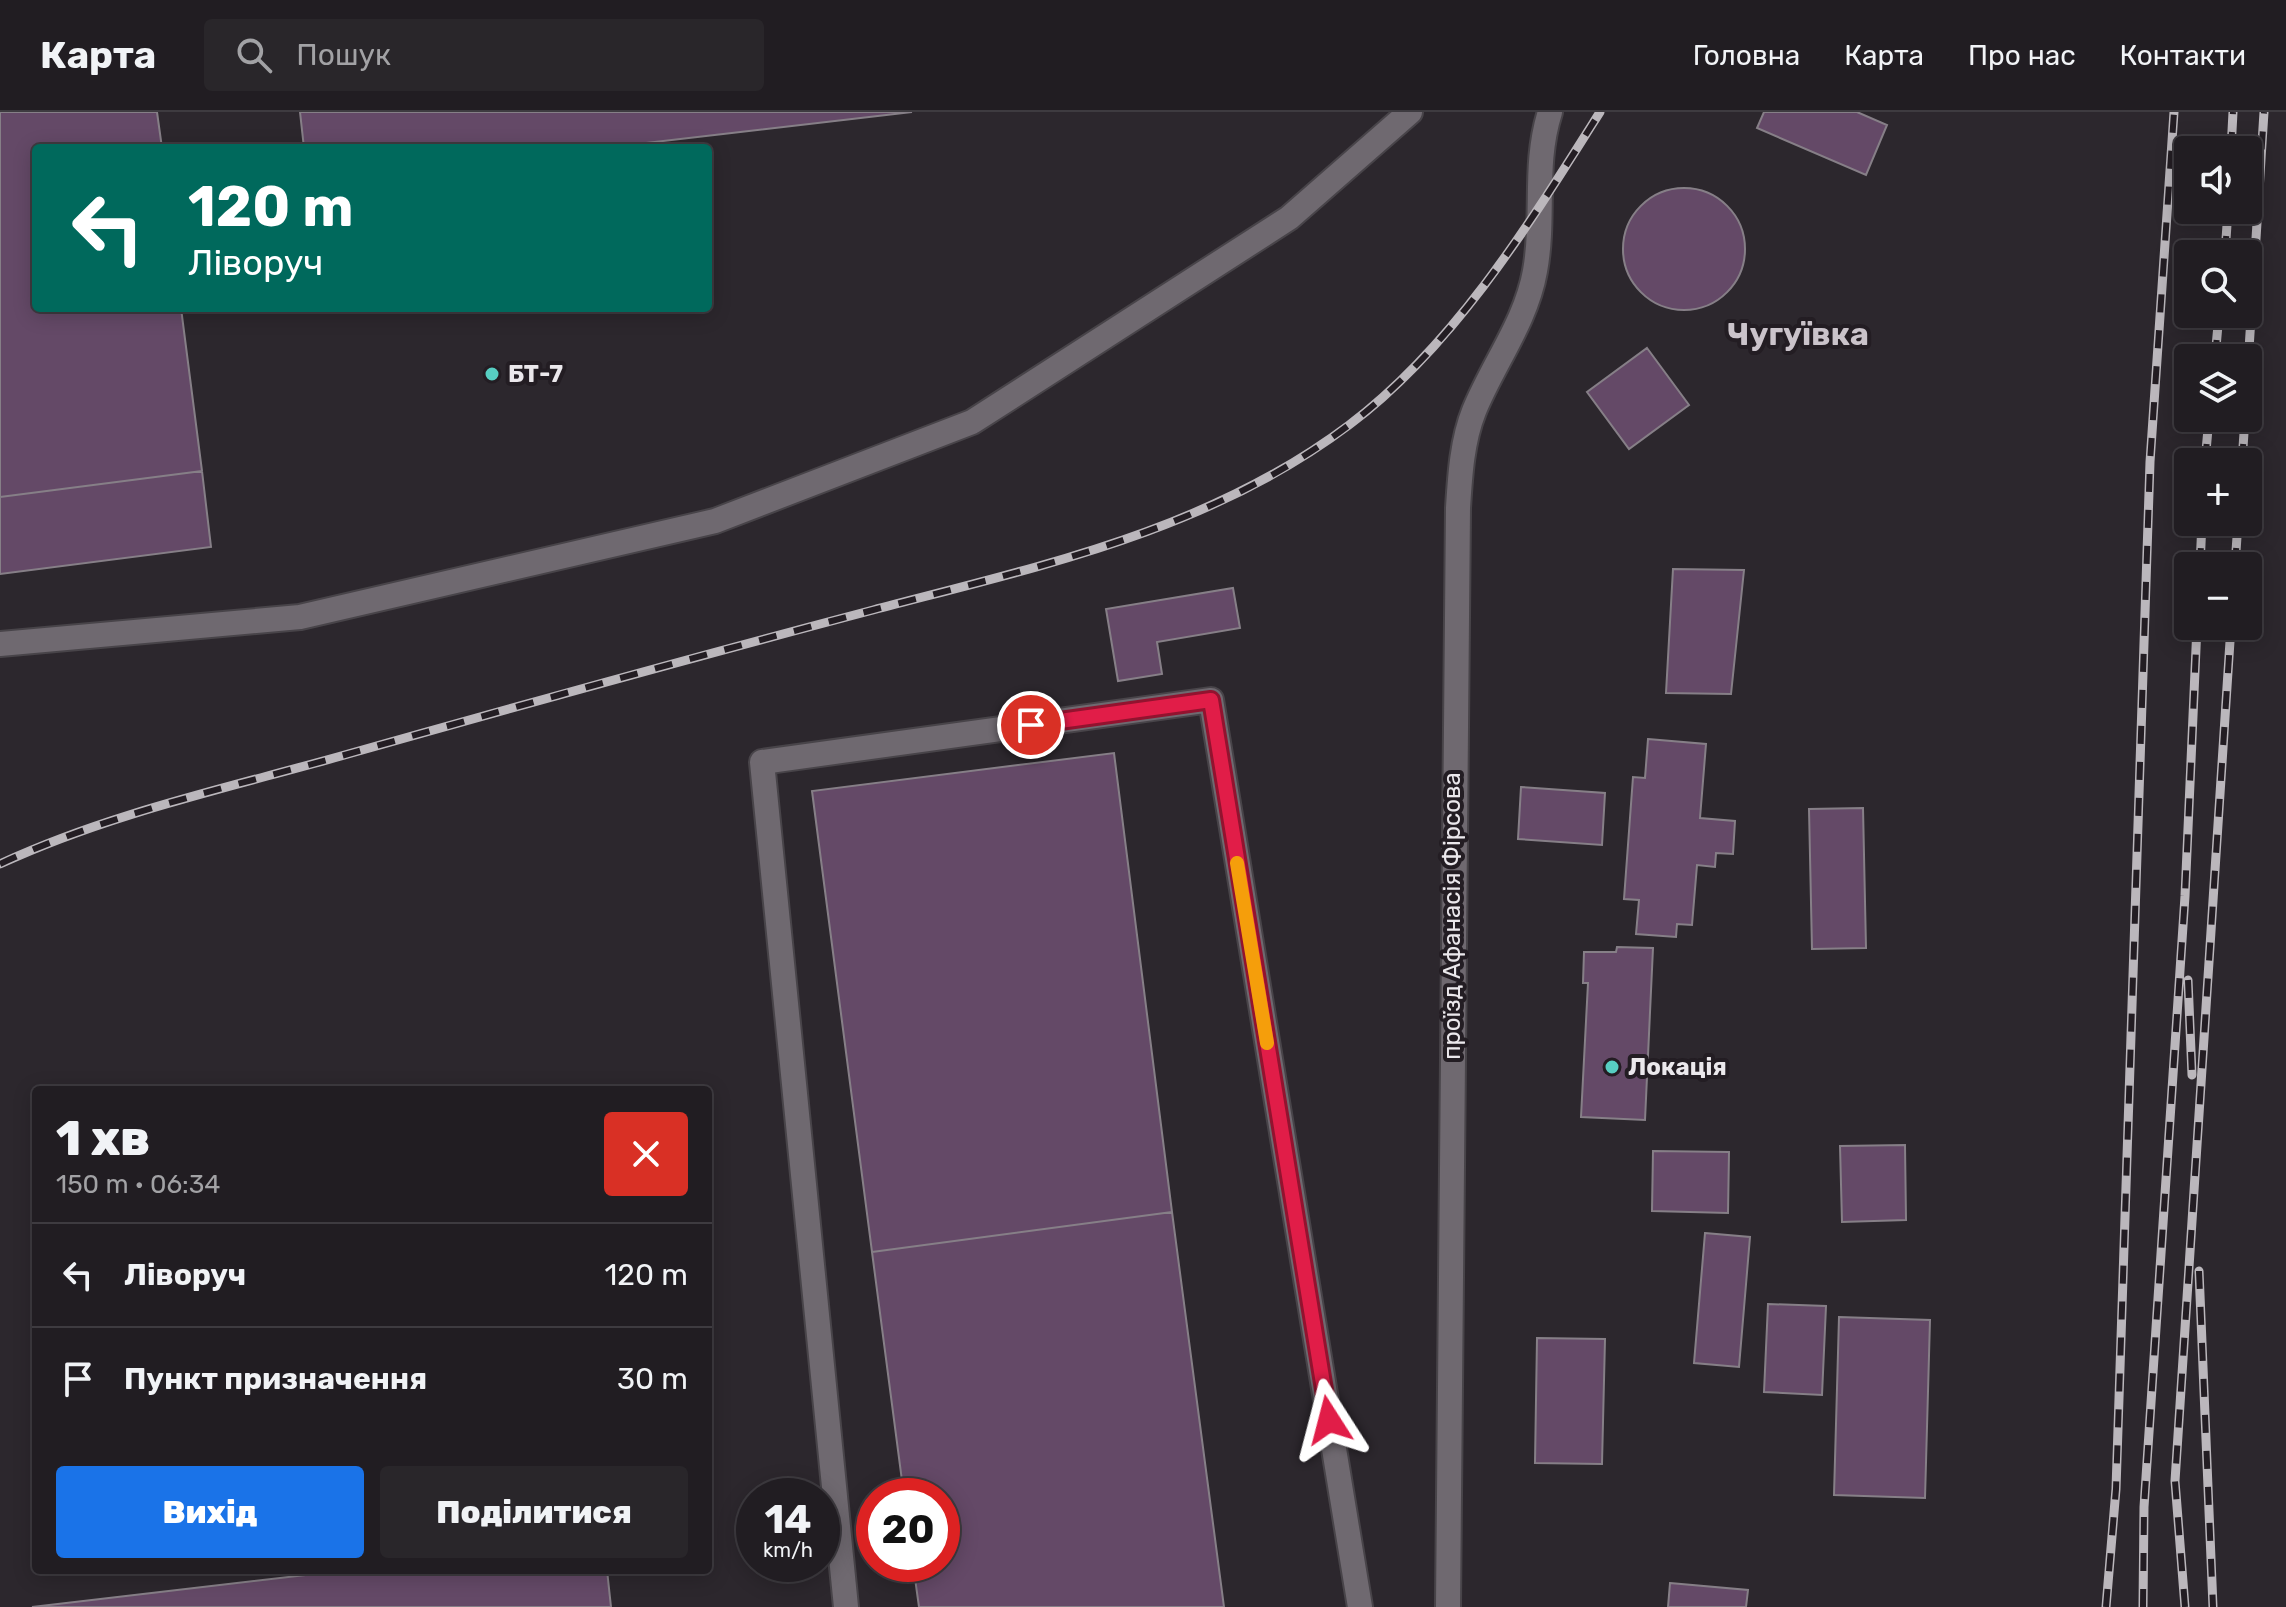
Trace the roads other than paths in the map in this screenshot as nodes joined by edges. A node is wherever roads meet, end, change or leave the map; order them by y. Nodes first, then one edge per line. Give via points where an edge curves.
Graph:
1 (1410, 112) edge
2 (1550, 112) edge
3 (0, 644) edge
4 (846, 1607) edge
5 (1360, 1607) edge
6 (1448, 1607) edge

1 - 3 street via 1289,218 972,422 715,521 300,617
2 - 6 street, проїзд Афанасія Фірсова via 1538,172 1539,240 1525,307 1472,415 1458,508
4 - 5 street via 762,762 1211,700

